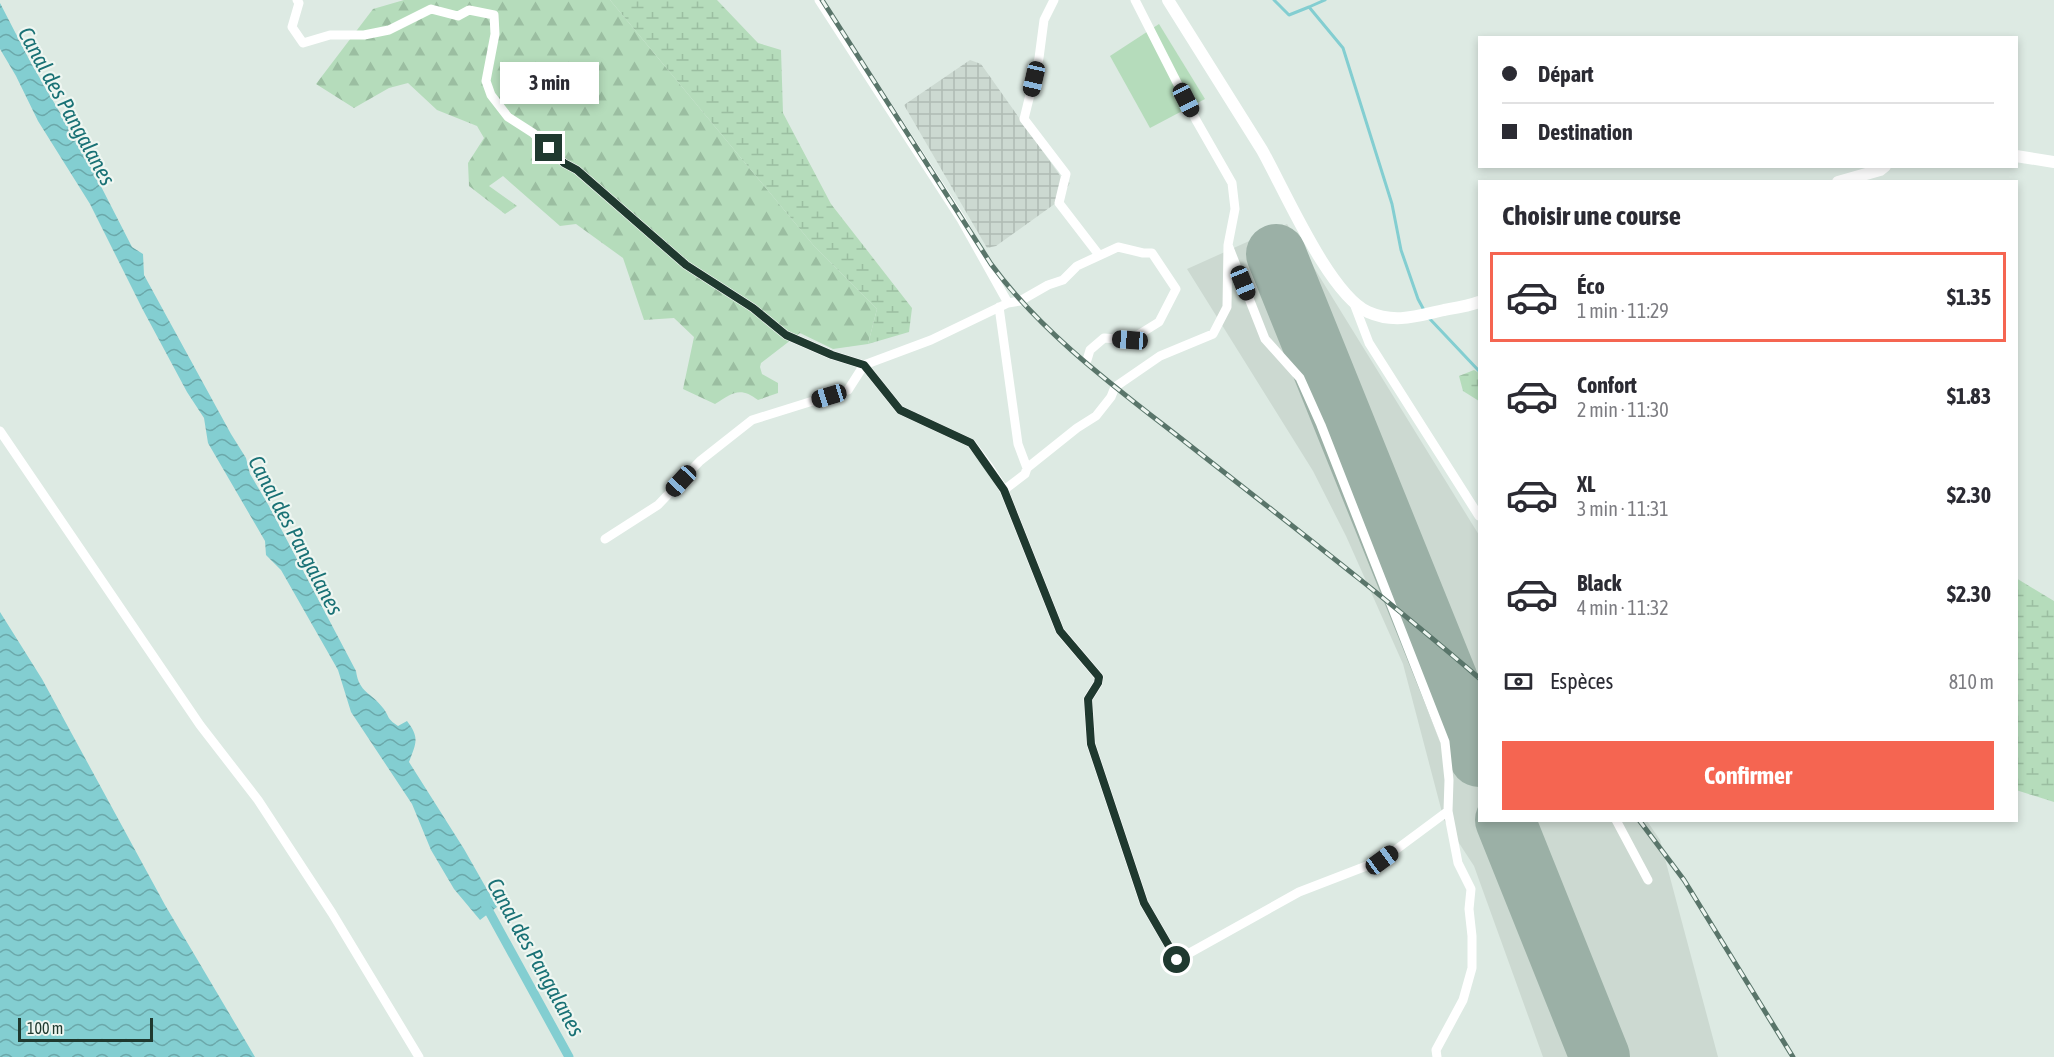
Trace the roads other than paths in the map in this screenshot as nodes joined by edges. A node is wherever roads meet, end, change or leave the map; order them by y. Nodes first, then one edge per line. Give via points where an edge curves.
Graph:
1 (297, 0) edge
2 (819, 0) edge
3 (1042, 0) edge
4 (1135, 0) edge
5 (1168, 0) edge
6 (1052, 5) edge
7 (2018, 156) edge
8 (2054, 162) edge
9 (1882, 168) edge
10 (1845, 180) edge
11 (1228, 245) junction
12 (1099, 255) junction
13 (1353, 301) junction
14 (1478, 302) edge
15 (1003, 305) junction
16 (1088, 360) dead end
17 (864, 365) junction
18 (0, 431) edge
19 (1027, 468) junction
20 (1004, 490) junction
21 (1478, 514) edge
22 (605, 539) dead end
23 (1448, 811) junction
24 (1617, 822) edge
25 (1648, 880) dead end
26 (419, 1057) edge
27 (1437, 1057) edge

1 - 17 street via 292,27 303,43 330,35 389,30 431,9 458,16 469,10 494,15 495,34 486,81 491,95 508,117 533,133 686,265 753,308 786,335
2 - 15 street via 961,219
3 - 6 street
4 - 11 street via 1232,183 1234,209
5 - 13 main road via 1263,154 1293,212
6 - 12 street via 1044,20 1024,119 1066,174 1059,202
7 - 8 main road
9 - 10 main road
11 - 19 street via 1227,307 1213,334 1160,357 1115,387 1096,416
11 - 23 street via 1265,339 1300,378 1309,397 1411,651 1445,742
12 - 15 street via 1077,266 1064,280
12 - 16 street via 1118,247 1152,253 1176,289 1159,322 1130,340 1104,338 1090,350
13 - 14 main road via 1382,317 1406,319
13 - 21 street via 1369,343
15 - 17 street via 931,340
15 - 19 street via 1018,444
17 - 20 street via 900,410 971,443
17 - 22 street via 848,390 752,420 700,461 658,505
18 - 26 street via 200,725 258,800
19 - 20 street
20 - 23 street via 1060,631 1099,677 1088,699 1091,744 1144,903 1177,960 1299,892 1382,860
23 - 27 street via 1458,863 1471,889 1468,909 1472,968 1463,999 1436,1050
24 - 25 street

